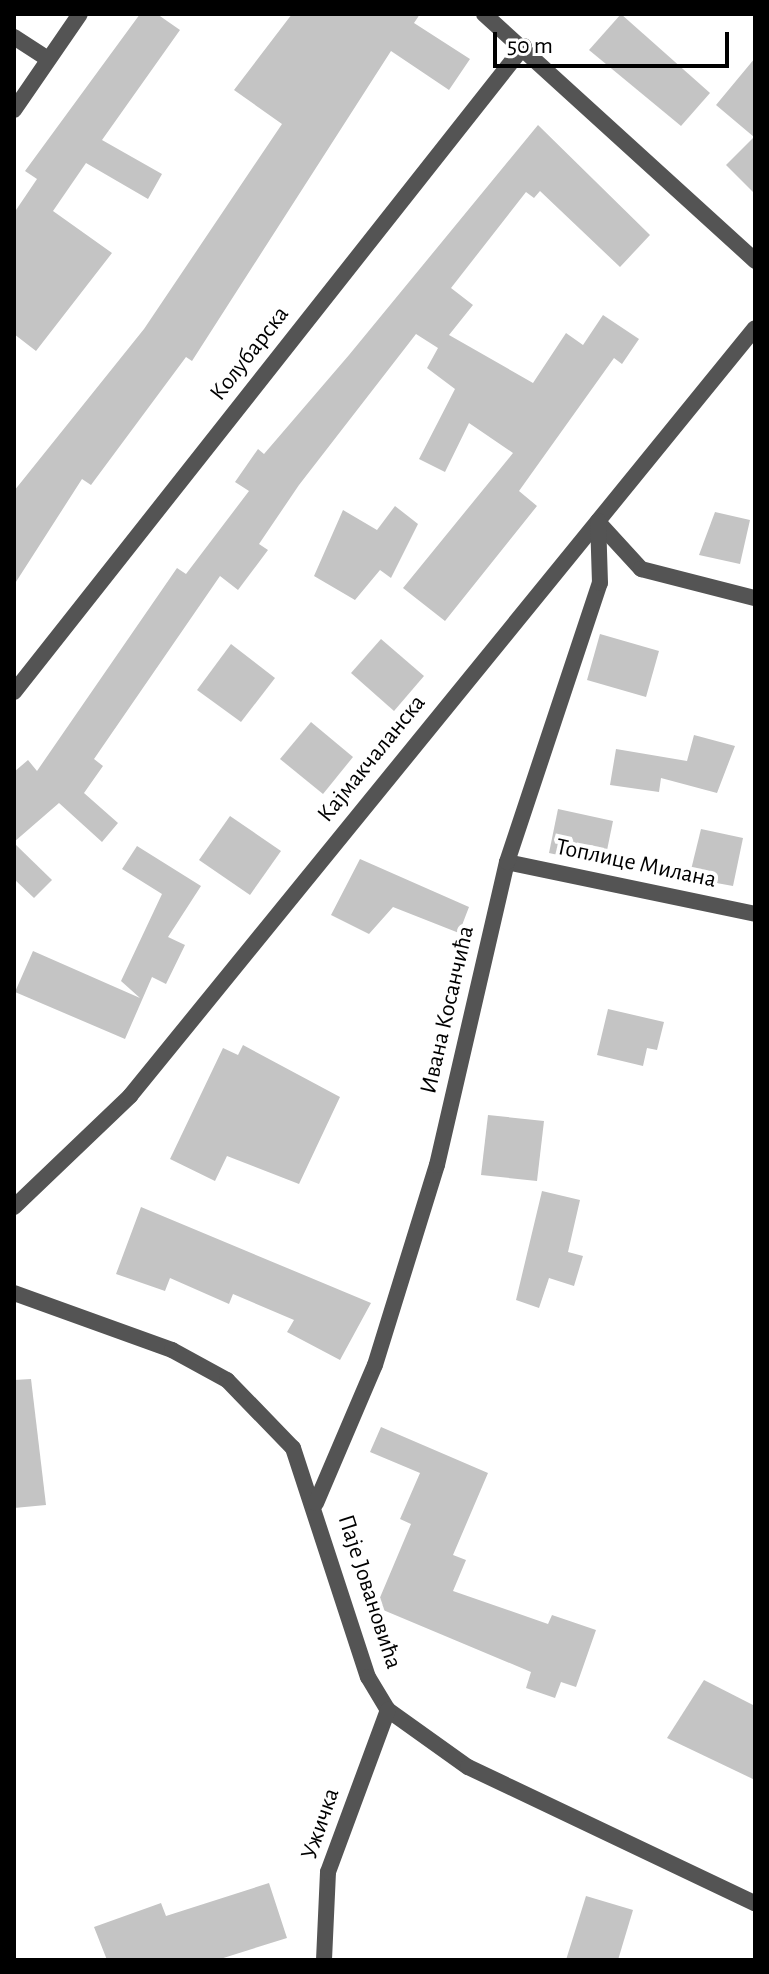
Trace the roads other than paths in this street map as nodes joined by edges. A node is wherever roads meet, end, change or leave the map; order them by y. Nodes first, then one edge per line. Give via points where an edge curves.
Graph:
1 (80, 14) edge
2 (484, 14) edge
3 (14, 37) edge
4 (524, 46) junction
5 (48, 59) junction
6 (14, 110) edge
7 (755, 261) edge
8 (755, 328) edge
9 (598, 521) junction
10 (755, 598) edge
11 (14, 692) edge
12 (507, 862) junction
13 (755, 914) edge
14 (14, 1207) edge
15 (14, 1293) edge
16 (316, 1503) junction
17 (388, 1710) junction
18 (755, 1903) edge
19 (324, 1960) edge

1 - 5 street
2 - 4 street
3 - 5 street
4 - 7 street
4 - 11 street, Колубарска
5 - 6 street
8 - 9 street, Кајмакчаланска
9 - 10 street via 617,551 641,569
9 - 12 street, Ивана Косанчића via 600,583
9 - 14 street, Кајмакчаланска via 130,1096
12 - 13 street, Топлице Милана
12 - 16 street, Ивана Косанчића via 437,1165 375,1365
15 - 16 street, Паје Јовановића via 172,1350 227,1380 293,1448
16 - 17 street, Паје Јовановића via 368,1677
17 - 18 street, Паје Јовановића via 468,1767
17 - 19 street, Ужичка via 328,1872

